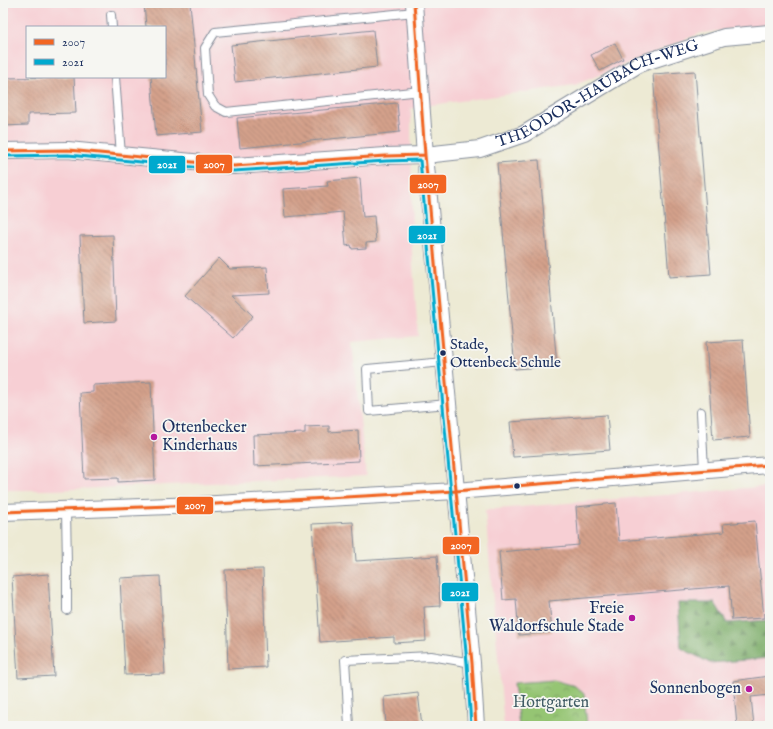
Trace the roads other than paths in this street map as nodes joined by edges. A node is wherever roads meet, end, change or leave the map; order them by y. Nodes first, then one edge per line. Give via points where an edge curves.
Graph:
1 (415, 7) edge
2 (111, 15) dead end
3 (112, 26) edge
4 (770, 33) edge
5 (115, 78) edge
6 (421, 91) junction
7 (3, 151) edge
8 (121, 155) junction
9 (425, 155) junction
10 (444, 362) junction
11 (448, 404) junction
12 (701, 412) dead end
13 (770, 464) edge
14 (704, 470) junction
15 (456, 491) junction
16 (66, 510) junction
17 (3, 512) edge
18 (66, 610) dead end
19 (472, 663) junction
20 (350, 726) edge
21 (476, 726) edge

1 - 6 street
1 - 6 lane via 215,32 205,48 208,95 215,106 226,112
2 - 3 lane
4 - 9 street, THEODOR-HAUBACH-WEG via 724,37 639,64 524,134 480,149
5 - 8 lane
6 - 9 street
7 - 8 street, THEODOR-HAUBACH-WEG via 68,150
8 - 9 street, THEODOR-HAUBACH-WEG via 234,166
9 - 10 street
10 - 11 street
10 - 11 lane via 367,369 370,411
11 - 15 street
12 - 14 lane
13 - 14 street
14 - 15 street
15 - 16 street
15 - 19 street
16 - 17 street
16 - 18 lane
19 - 20 lane via 431,656 345,660
19 - 21 street

